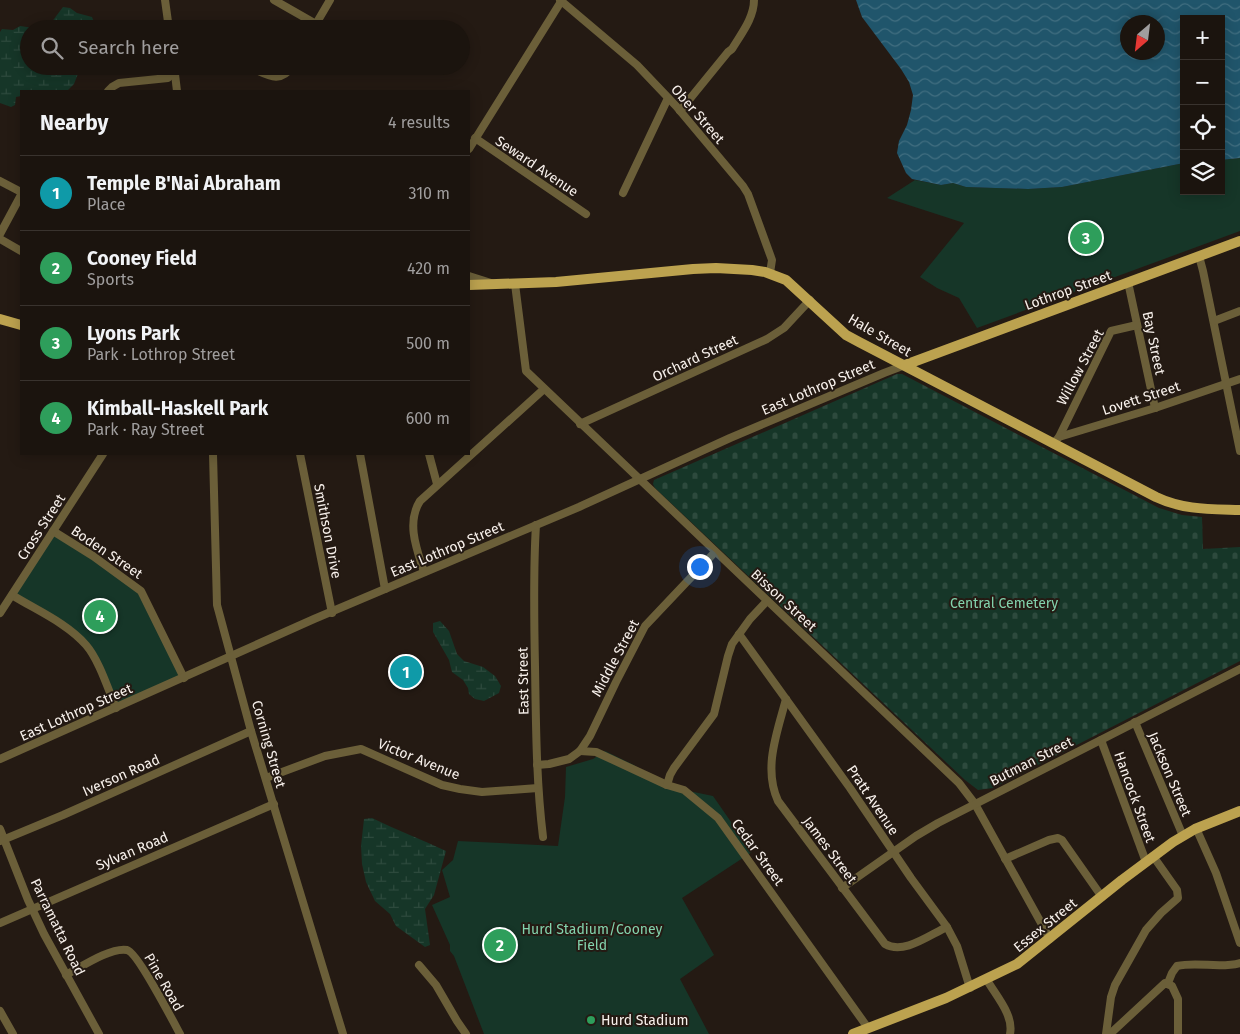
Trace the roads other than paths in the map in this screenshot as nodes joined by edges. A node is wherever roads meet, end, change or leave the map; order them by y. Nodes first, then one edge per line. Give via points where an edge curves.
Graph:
1 (165, 0) edge
2 (274, 0) edge
3 (330, 0) edge
4 (561, 0) edge
5 (754, 0) edge
6 (168, 20) edge
7 (306, 20) edge
8 (318, 20) edge
9 (170, 75) edge
10 (175, 75) edge
11 (272, 75) edge
12 (285, 75) edge
13 (109, 90) edge
14 (177, 90) edge
15 (668, 98) junction
16 (680, 111) junction
17 (475, 138) junction
18 (470, 147) edge
19 (0, 181) edge
20 (20, 193) edge
21 (623, 193) dead end
22 (20, 196) edge
23 (586, 214) dead end
24 (0, 234) edge
25 (0, 239) edge
26 (1240, 241) edge
27 (20, 250) edge
28 (1199, 256) junction
29 (770, 273) junction
30 (470, 276) edge
31 (1128, 282) junction
32 (492, 284) junction
33 (515, 284) junction
34 (470, 285) edge
35 (810, 300) junction
36 (1240, 311) edge
37 (0, 320) edge
38 (1214, 321) junction
39 (20, 325) edge
40 (1137, 325) junction
41 (905, 365) junction
42 (1240, 379) edge
43 (1226, 384) junction
44 (544, 389) junction
45 (1155, 408) junction
46 (580, 424) junction
47 (1056, 441) junction
48 (1240, 451) edge
49 (102, 455) edge
50 (213, 455) edge
51 (300, 455) edge
52 (360, 455) edge
53 (429, 455) edge
54 (639, 480) junction
55 (438, 484) junction
56 (1240, 510) edge
57 (536, 525) junction
58 (53, 531) junction
59 (715, 552) junction
60 (424, 572) junction
61 (385, 589) junction
62 (12, 595) junction
63 (767, 601) junction
64 (332, 612) junction
65 (0, 613) edge
66 (740, 634) junction
67 (231, 657) junction
68 (1240, 669) edge
69 (184, 678) junction
70 (786, 699) junction
71 (116, 708) junction
72 (1134, 722) junction
73 (252, 731) junction
74 (1101, 740) junction
75 (580, 751) junction
76 (0, 759) edge
77 (537, 765) junction
78 (266, 778) junction
79 (667, 785) junction
80 (538, 788) junction
81 (274, 804) junction
82 (975, 804) junction
83 (1240, 811) edge
84 (1196, 828) junction
85 (0, 829) edge
86 (1183, 836) junction
87 (543, 837) dead end
88 (2, 840) edge
89 (893, 852) junction
90 (1005, 859) junction
91 (1150, 859) junction
92 (842, 888) junction
93 (1102, 897) junction
94 (32, 909) junction
95 (0, 923) edge
96 (947, 927) junction
97 (1050, 938) junction
98 (1240, 943) edge
99 (1240, 963) edge
100 (420, 965) dead end
101 (66, 975) junction
102 (987, 980) junction
103 (1168, 983) junction
104 (970, 988) junction
105 (0, 1011) edge
106 (868, 1028) junction
107 (12, 1034) edge
108 (99, 1034) edge
109 (180, 1034) edge
110 (343, 1034) edge
111 (466, 1034) edge
112 (853, 1034) edge
113 (1010, 1034) edge
114 (1106, 1034) edge
115 (1110, 1034) edge
116 (1178, 1034) edge

1 - 6 street
2 - 7 street
3 - 8 street
4 - 15 street, Ober Street via 616,46
4 - 17 street
5 - 16 street via 749,21 732,50
9 - 13 street via 168,78 119,83
10 - 14 street
11 - 12 street
15 - 16 street, Ober Street
15 - 21 street
16 - 29 street, Ober Street via 748,193 772,260
17 - 18 street
17 - 23 street, Seward Avenue
19 - 20 street
22 - 24 street
25 - 27 street
26 - 28 main road, Lothrop Street
28 - 31 main road, Lothrop Street
28 - 38 street
29 - 33 main road, Hale Street via 704,268
29 - 35 main road, Hale Street via 786,280
30 - 32 street, Hale Street
31 - 40 street, Bay Street
31 - 41 main road, Lothrop Street
32 - 33 main road, Hale Street
32 - 34 main road, Hale Street
33 - 44 street, Bisson Street via 524,366
35 - 41 main road, Hale Street via 846,335
35 - 46 street, Orchard Street via 784,328 767,339
36 - 38 street
37 - 39 main road
38 - 43 street
40 - 45 street, Bay Street
40 - 47 street, Willow Street via 1111,331
41 - 47 main road, Hale Street
41 - 54 street, East Lothrop Street
42 - 43 street, Lovett Street
43 - 45 street, Lovett Street
43 - 48 street
44 - 46 street, Bisson Street
44 - 55 street
45 - 47 street, Lovett Street
46 - 54 street, Bisson Street
47 - 56 main road, Hale Street via 1171,504
49 - 58 street, Cross Street
50 - 67 street, Corning Street via 216,592
51 - 64 street, Smithson Drive
52 - 61 street
53 - 55 street
54 - 57 street, East Lothrop Street
54 - 59 street, Bisson Street
55 - 60 street via 420,501 412,518
57 - 60 street, East Lothrop Street
57 - 77 street, East Street
58 - 62 street, Cross Street
58 - 69 street, Boden Street via 142,591
59 - 63 street, Bisson Street
59 - 75 street, Middle Street via 646,626
60 - 61 street, East Lothrop Street
61 - 64 street, East Lothrop Street
62 - 65 street, Cross Street
62 - 71 street via 86,645
63 - 66 street
63 - 82 street, Bisson Street via 959,782
64 - 67 street, East Lothrop Street
66 - 70 street, Pratt Avenue
66 - 79 street via 728,656 714,714 670,775
67 - 69 street, East Lothrop Street
67 - 73 street, Corning Street
68 - 72 street, Butman Street
69 - 71 street, East Lothrop Street
70 - 89 street, Pratt Avenue
70 - 92 street, James Street via 770,768 773,790
71 - 76 street, East Lothrop Street
72 - 74 street, Butman Street
72 - 86 street, Jackson Street
73 - 78 street, Corning Street
73 - 88 street, Iverson Road
74 - 82 street, Butman Street
74 - 91 street, Hancock Street
75 - 77 street via 569,759
75 - 79 street, Cedar Street via 596,752
77 - 80 street, East Street
78 - 80 street, Victor Avenue via 326,756 361,749 442,785 460,789 482,792
78 - 81 street, Corning Street
79 - 106 street, Cedar Street via 684,790 718,818
80 - 87 street, East Street
81 - 94 street, Sylvan Road
81 - 110 street, Corning Street
82 - 89 street, Butman Street
82 - 90 street, Bisson Street
83 - 84 main road, Essex Street
84 - 86 main road, Essex Street
84 - 98 street via 1216,873
85 - 88 street, Parramatta Road
86 - 91 main road, Essex Street
88 - 94 street, Parramatta Road
89 - 92 street, Butman Street
89 - 96 street, Pratt Avenue
90 - 93 street via 1058,838
90 - 97 street, Bisson Street
91 - 93 main road, Essex Street
91 - 114 street, Hancock Street via 1177,890 1178,898 1146,930 1119,977 1111,997
92 - 96 street, James Street via 877,935 892,948 903,947
93 - 97 main road, Essex Street
94 - 95 street, Sylvan Road
94 - 101 street, Parramatta Road
96 - 104 street, Pratt Avenue via 957,946
97 - 102 main road, Essex Street via 1017,964
99 - 103 street via 1177,966
100 - 111 street
101 - 108 street, Parramatta Road
101 - 109 street, Pine Road via 116,950 131,952
102 - 104 main road, Essex Street
102 - 113 street via 1008,1015
103 - 115 street
103 - 116 street via 1178,999
104 - 106 main road, Essex Street
105 - 107 street
106 - 112 main road, Essex Street

